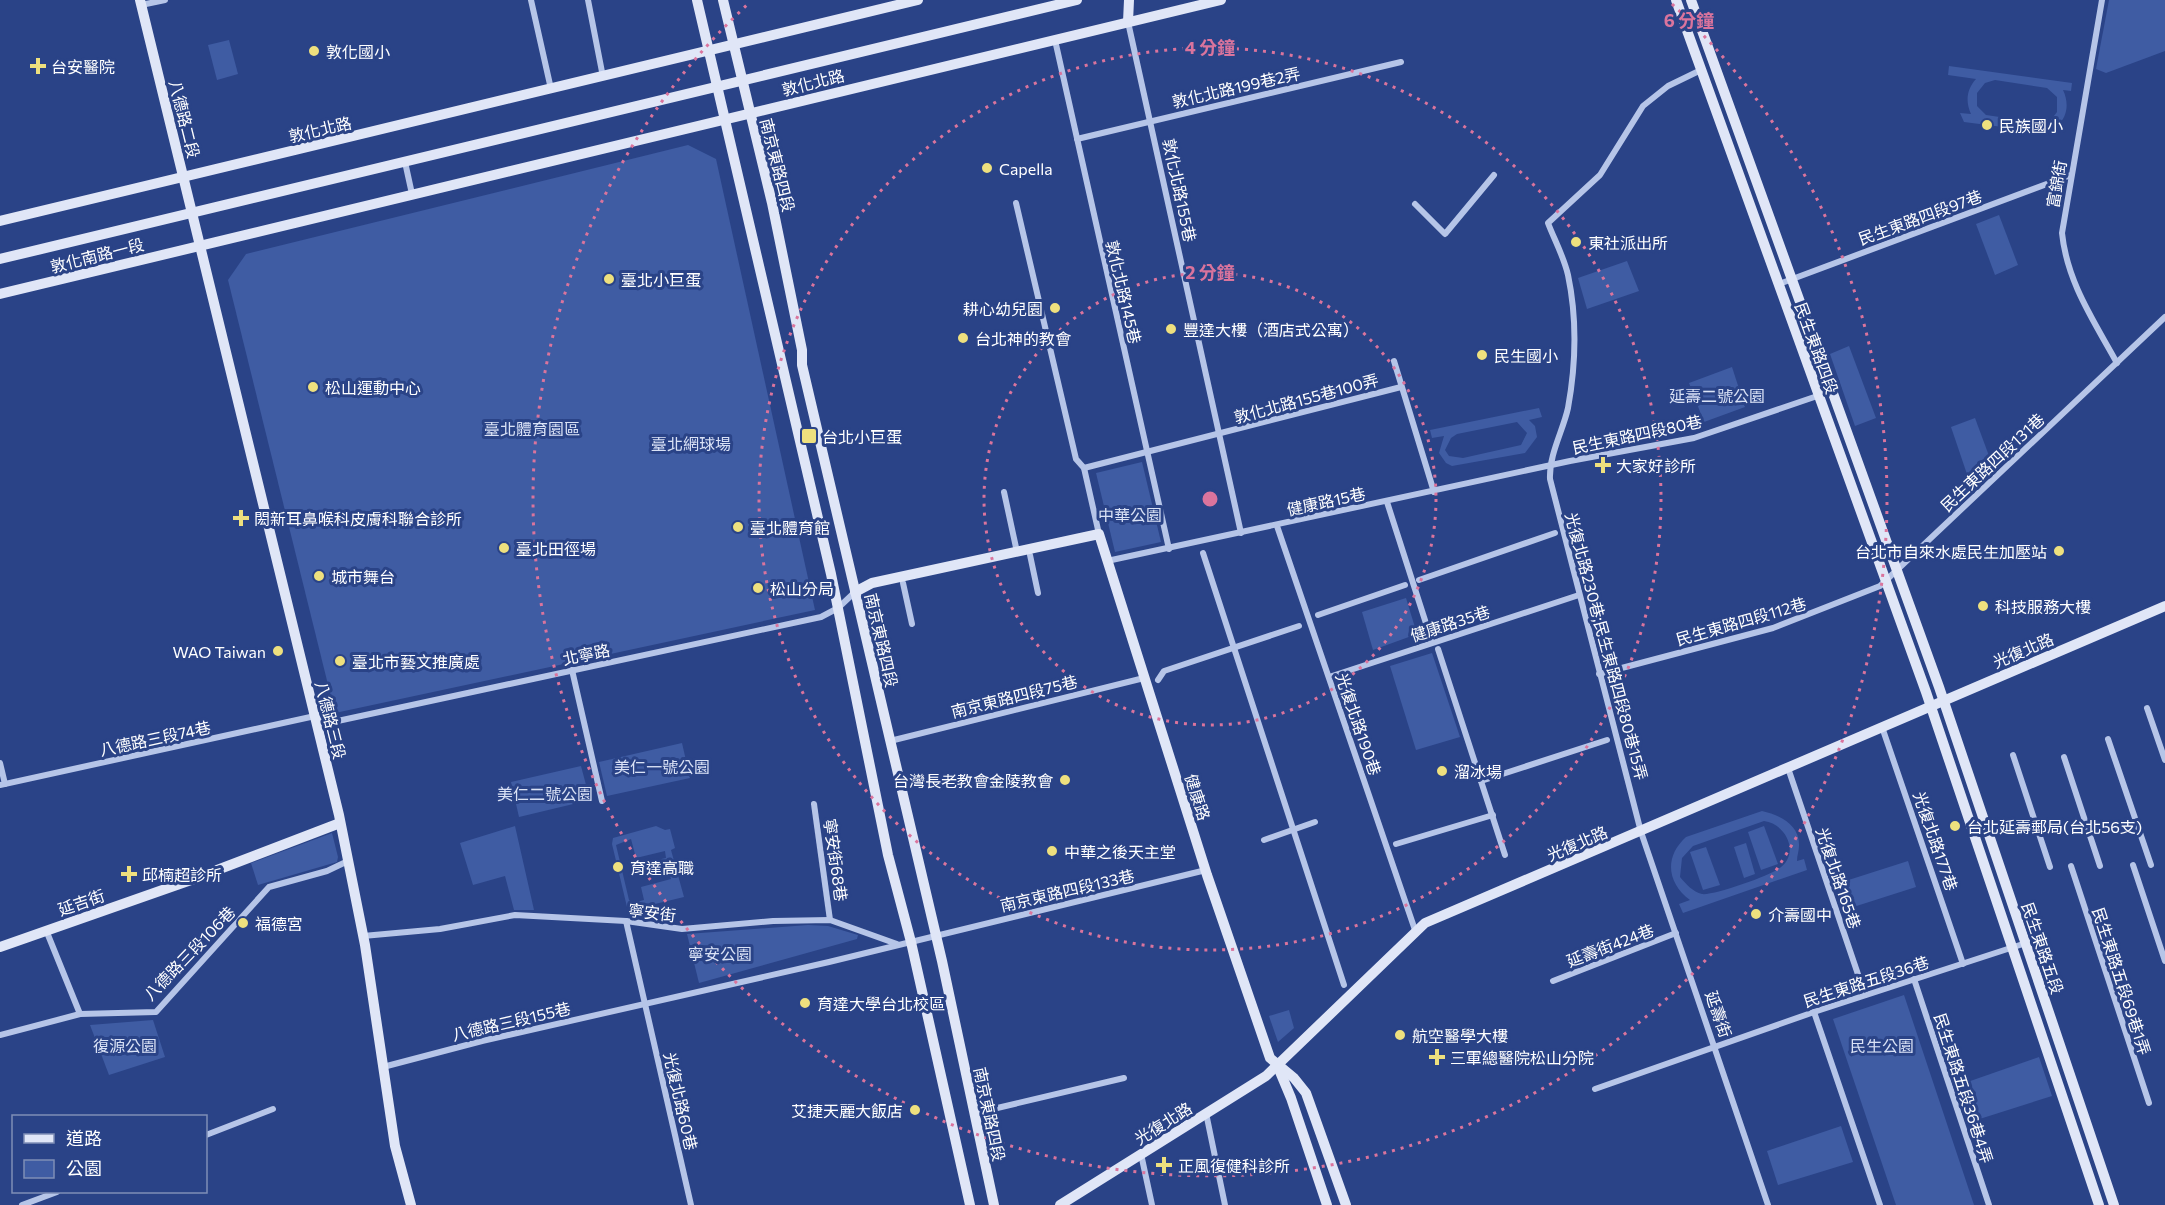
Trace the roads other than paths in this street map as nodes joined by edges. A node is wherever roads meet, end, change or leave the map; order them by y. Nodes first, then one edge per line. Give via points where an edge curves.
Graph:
1 (165, 0) edge
2 (531, 0) edge
3 (588, 0) edge
4 (697, 0) edge
5 (723, 0) edge
6 (918, 0) edge
7 (1077, 0) edge
8 (1129, 0) edge
9 (1221, 0) edge
10 (1676, 0) edge
11 (1691, 0) edge
12 (2102, 0) edge
13 (141, 3) edge
14 (1128, 22) junction
15 (1055, 40) junction
16 (733, 45) junction
17 (711, 51) junction
18 (1401, 62) dead end
19 (1701, 70) junction
20 (603, 77) junction
21 (742, 81) junction
22 (719, 87) junction
23 (551, 89) junction
24 (749, 113) junction
25 (726, 119) junction
26 (1151, 122) junction
27 (1077, 140) junction
28 (405, 162) junction
29 (1494, 175) dead end
30 (2071, 175) junction
31 (184, 177) junction
32 (412, 194) junction
33 (1016, 203) dead end
34 (1415, 204) dead end
35 (193, 213) junction
36 (0, 221) edge
37 (201, 245) junction
38 (0, 259) edge
39 (1793, 279) junction
40 (1779, 284) junction
41 (0, 294) edge
42 (2165, 317) edge
43 (1394, 361) dead end
44 (2117, 363) junction
45 (1401, 387) junction
46 (1832, 390) junction
47 (1819, 395) junction
48 (1219, 435) junction
49 (1147, 452) junction
50 (1550, 466) junction
51 (1084, 468) junction
52 (1004, 492) dead end
53 (1434, 492) junction
54 (1387, 502) junction
55 (1277, 526) junction
56 (1555, 533) dead end
57 (1099, 534) junction
58 (1241, 534) junction
59 (1169, 549) junction
60 (1017, 552) junction
61 (1203, 552) dead end
62 (1030, 555) dead end
63 (1107, 561) junction
64 (1897, 570) junction
65 (1419, 580) dead end
66 (1886, 581) junction
67 (903, 583) dead end
68 (1405, 585) dead end
69 (855, 592) junction
70 (1038, 593) dead end
71 (1579, 595) junction
72 (2165, 606) edge
73 (838, 608) junction
74 (1318, 615) dead end
75 (912, 624) dead end
76 (1299, 626) dead end
77 (1432, 642) junction
78 (1234, 649) junction
79 (1438, 649) dead end
80 (573, 670) junction
81 (1599, 674) junction
82 (1329, 677) junction
83 (1144, 678) junction
84 (1158, 680) dead end
85 (1943, 700) junction
86 (1931, 706) junction
87 (2147, 708) dead end
88 (315, 716) junction
89 (1882, 727) junction
90 (2108, 739) dead end
91 (1607, 740) dead end
92 (890, 741) junction
93 (2013, 755) dead end
94 (2064, 757) dead end
95 (2165, 760) edge
96 (0, 763) edge
97 (1788, 768) junction
98 (1481, 781) junction
99 (2, 785) edge
100 (602, 801) dead end
101 (814, 804) dead end
102 (1493, 815) junction
103 (1315, 822) dead end
104 (340, 823) junction
105 (1294, 830) junction
106 (1641, 832) junction
107 (1264, 840) dead end
108 (1396, 844) dead end
109 (1504, 855) dead end
110 (348, 861) junction
111 (2133, 865) dead end
112 (2151, 865) dead end
113 (2071, 866) dead end
114 (2100, 866) dead end
115 (2050, 867) dead end
116 (1206, 870) junction
117 (830, 920) junction
118 (626, 921) junction
119 (46, 930) junction
120 (1416, 930) junction
121 (1676, 933) junction
122 (363, 936) junction
123 (934, 936) junction
124 (912, 942) junction
125 (2026, 943) junction
126 (897, 944) junction
127 (0, 947) edge
128 (2012, 948) junction
129 (2165, 961) edge
130 (1963, 964) junction
131 (1914, 979) junction
132 (1553, 981) dead end
133 (1344, 985) dead end
134 (1865, 995) junction
135 (645, 1003) junction
136 (1814, 1012) junction
137 (80, 1014) junction
138 (0, 1035) edge
139 (1716, 1046) junction
140 (1278, 1066) junction
141 (383, 1067) junction
142 (1124, 1078) dead end
143 (1595, 1089) dead end
144 (2149, 1103) dead end
145 (273, 1109) dead end
146 (976, 1113) junction
147 (1206, 1113) junction
148 (207, 1135) edge
149 (1141, 1154) junction
150 (52, 1193) edge
151 (1078, 1199) edge
152 (22, 1205) edge
153 (411, 1205) edge
154 (691, 1205) edge
155 (970, 1205) edge
156 (994, 1205) edge
157 (1060, 1205) edge
158 (1152, 1205) edge
159 (1225, 1205) edge
160 (1327, 1205) edge
161 (1346, 1205) edge
162 (1768, 1205) edge
163 (1880, 1205) edge
164 (1989, 1205) edge
165 (2099, 1205) edge
166 (2114, 1205) edge

1 - 13 street
2 - 23 street
3 - 20 street
4 - 17 street
5 - 16 street, 南京東路四段
6 - 16 street, 敦化北路
7 - 21 street, 敦化北路
8 - 14 street
9 - 14 street, 敦化北路
10 - 19 street, 民生東路四段
11 - 39 street, 民生東路四段
12 - 30 street, 富錦街
13 - 31 street, 八德路二段
14 - 15 street, 敦化北路
14 - 26 street, 敦化北路155巷
15 - 24 street, 敦化北路
15 - 27 street, 敦化北路145巷
16 - 17 street, 敦化北路
16 - 21 street, 南京東路四段
17 - 20 street, 敦化北路
17 - 22 street
18 - 26 street, 敦化北路199巷2弄
19 - 40 street, 民生東路四段
19 - 50 street via 1668,86 1643,106 1600,175 1548,223 1567,273 1575,326 1567,410
20 - 23 street, 敦化北路
21 - 22 street, 敦化北路
21 - 24 street, 南京東路四段
22 - 25 street
22 - 28 street, 敦化北路
23 - 31 street, 敦化北路
24 - 25 street, 敦化北路
24 - 69 street, 南京東路四段
25 - 32 street, 敦化北路
25 - 73 street
26 - 27 street, 敦化北路199巷2弄
26 - 48 street, 敦化北路155巷
27 - 49 street, 敦化北路145巷
28 - 32 street
28 - 35 street, 敦化北路
29 - 34 street via 1445,234
30 - 39 street, 民生東路四段97巷
30 - 44 street, 富錦街 via 2062,233 2068,268
31 - 35 street, 八德路二段
31 - 36 street
32 - 37 street, 敦化北路
33 - 51 street, 健康路 via 1076,459
35 - 37 street, 八德路二段
35 - 38 street, 敦化南路一段
37 - 41 street, 敦化南路一段
37 - 88 street, 八德路三段
39 - 40 street, 民生東路四段97巷
39 - 46 street, 民生東路四段
40 - 47 street, 民生東路四段
42 - 44 street, 民生東路四段131巷
43 - 45 street
44 - 64 street, 民生東路四段131巷
45 - 48 street, 敦化北路155巷100弄
45 - 53 street
46 - 47 street, 民生東路四段80巷
46 - 64 street, 民生東路四段
47 - 50 street, 民生東路四段80巷 via 1694,438
47 - 66 street, 民生東路四段
48 - 49 street
48 - 58 street, 敦化北路155巷
49 - 51 street
49 - 59 street, 敦化北路145巷
50 - 53 street, 健康路15巷
50 - 71 street, 光復北路230巷;民生東路四段80巷15弄
51 - 57 street, 健康路
52 - 60 street
53 - 54 street, 健康路15巷
54 - 55 street, 健康路15巷
54 - 77 street
55 - 58 street, 健康路15巷
55 - 82 street, 光復北路190巷
56 - 65 street
57 - 60 street
57 - 63 street, 健康路
58 - 59 street, 健康路15巷
59 - 63 street, 健康路15巷
60 - 69 street via 872,584
61 - 78 street
62 - 70 street
63 - 83 street, 健康路
64 - 66 street, 民生東路四段131巷
64 - 85 street, 民生東路四段
66 - 81 street, 民生東路四段112巷 via 1773,628
66 - 86 street, 民生東路四段
67 - 75 street
68 - 74 street
69 - 73 street, 北寧路
69 - 92 street, 南京東路四段
71 - 77 street, 健康路35巷
71 - 81 street, 光復北路230巷;民生東路四段80巷15弄
72 - 85 street, 光復北路
73 - 80 street, 北寧路 via 821,617
73 - 124 street via 888,855
76 - 78 street
77 - 82 street, 健康路35巷
78 - 84 street via 1164,671
78 - 105 street
79 - 98 street
80 - 88 street, 北寧路 via 333,722
80 - 100 street
81 - 106 street, 光復北路230巷;民生東路四段80巷15弄
82 - 120 street, 光復北路190巷
83 - 92 street, 南京東路四段75巷
83 - 116 street, 健康路
85 - 86 street, 光復北路
85 - 125 street, 民生東路五段
86 - 89 street, 光復北路
86 - 128 street, 民生東路五段
87 - 95 street
88 - 99 street, 八德路三段74巷
88 - 104 street, 八德路三段
89 - 97 street, 光復北路
89 - 130 street, 光復北路177巷
90 - 112 street
91 - 98 street
92 - 123 street, 南京東路四段
93 - 115 street
94 - 114 street
96 - 99 street
97 - 106 street, 光復北路
97 - 134 street, 光復北路165巷
98 - 102 street
101 - 117 street, 寧安街68巷
102 - 108 street
102 - 109 street
103 - 105 street
104 - 110 street, 八德路三段
104 - 119 street, 延吉街
105 - 107 street
105 - 133 street
106 - 120 street, 光復北路
106 - 121 street, 延壽街
110 - 122 street, 八德路三段
110 - 137 street, 八德路三段106巷 via 269,887 156,1012
111 - 129 street
113 - 144 street, 民生東路五段69巷1弄
116 - 123 street, 南京東路四段133巷
116 - 140 street, 健康路 via 1270,1058
117 - 118 street, 寧安街 via 682,929
117 - 126 street, 寧安街
118 - 122 street, 寧安街 via 515,915 440,929
118 - 135 street, 光復北路60巷
119 - 127 street, 延吉街
119 - 137 street
120 - 140 street, 光復北路
121 - 132 street, 延壽街424巷
121 - 139 street, 延壽街
122 - 141 street, 八德路三段
123 - 124 street, 寧安街
123 - 146 street, 南京東路四段
124 - 126 street, 寧安街
124 - 155 street
125 - 128 street, 民生東路五段36巷
125 - 166 street, 民生東路五段
126 - 135 street, 八德路三段155巷
128 - 130 street, 民生東路五段36巷
128 - 165 street, 民生東路五段
130 - 131 street, 民生東路五段36巷
131 - 134 street, 民生東路五段36巷
131 - 164 street, 民生東路五段36巷4弄
134 - 136 street, 民生東路五段36巷
135 - 141 street, 八德路三段155巷
135 - 154 street, 光復北路60巷
136 - 139 street, 民生東路五段36巷
136 - 163 street
137 - 138 street, 八德路三段106巷
139 - 143 street, 民生東路五段36巷
139 - 162 street, 延壽街
140 - 147 street, 光復北路
140 - 160 street, 健康路
140 - 161 street, 健康路 via 1306,1093
141 - 153 street, 八德路三段 via 395,1146
142 - 146 street
145 - 148 street
146 - 156 street, 南京東路四段
147 - 149 street, 光復北路
147 - 159 street
149 - 151 street, 光復北路
149 - 158 street
150 - 152 street
151 - 157 street, 光復北路

